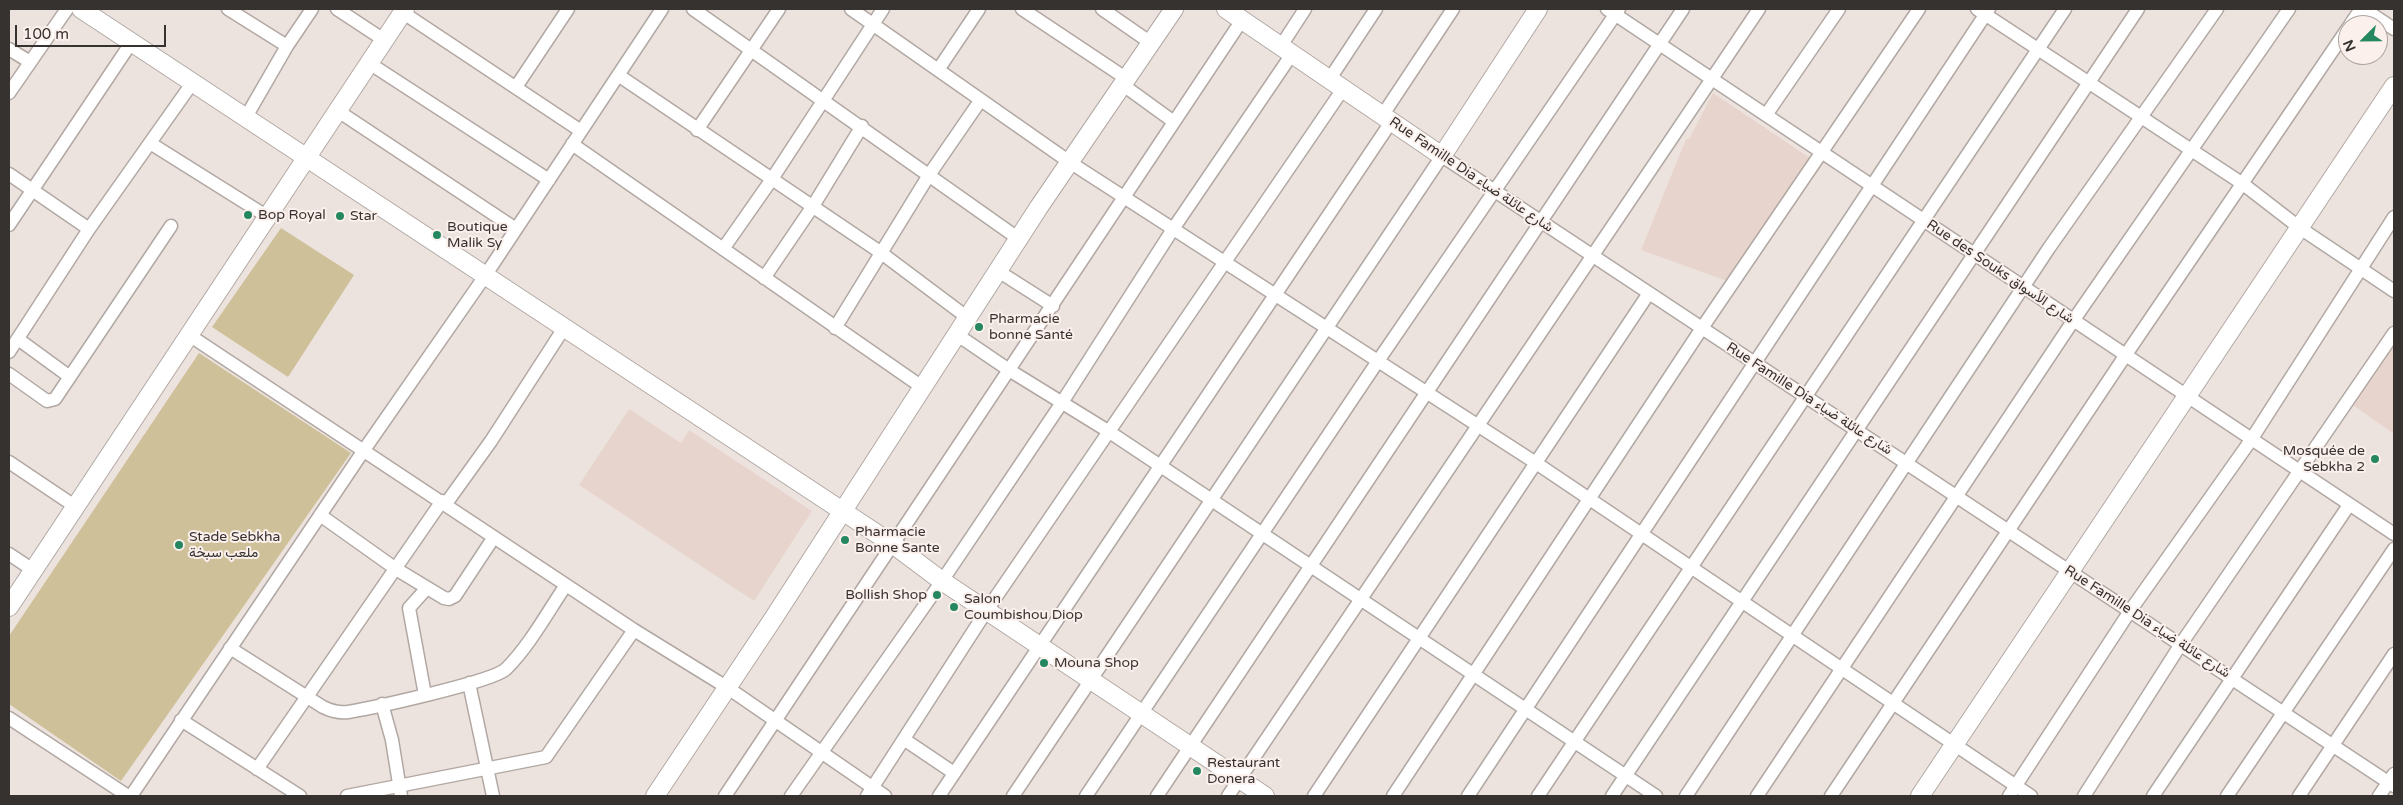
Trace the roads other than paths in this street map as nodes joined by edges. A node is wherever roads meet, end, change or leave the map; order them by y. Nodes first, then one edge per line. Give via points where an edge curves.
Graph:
1 (67, 9) edge
2 (81, 9) edge
3 (228, 9) edge
4 (312, 9) edge
5 (337, 9) edge
6 (568, 9) edge
7 (662, 9) edge
8 (693, 9) edge
9 (778, 9) edge
10 (851, 9) edge
11 (883, 9) edge
12 (980, 9) edge
13 (1022, 9) edge
14 (1102, 9) edge
15 (1174, 9) edge
16 (1306, 9) edge
17 (1376, 9) edge
18 (1453, 9) edge
19 (1538, 9) edge
20 (1683, 9) edge
21 (1759, 9) edge
22 (1839, 9) edge
23 (1919, 9) edge
24 (2065, 9) edge
25 (2138, 9) edge
26 (2217, 9) edge
27 (2289, 9) edge
28 (2362, 9) edge
29 (404, 10) edge
30 (1614, 11) edge
31 (1984, 11) edge
32 (1232, 12) edge
33 (873, 24) junction
34 (2394, 29) edge
35 (384, 40) junction
36 (2338, 42) edge
37 (131, 43) junction
38 (1151, 43) junction
39 (1660, 44) junction
40 (287, 46) junction
41 (2037, 48) junction
42 (9, 49) edge
43 (751, 49) junction
44 (1286, 50) junction
45 (30, 62) junction
46 (369, 63) junction
47 (938, 70) junction
48 (618, 75) junction
49 (1712, 79) junction
50 (193, 82) junction
51 (1125, 82) junction
52 (2088, 82) junction
53 (1336, 84) junction
54 (2394, 86) edge
55 (516, 87) junction
56 (9, 93) edge
57 (822, 99) junction
58 (980, 101) junction
59 (338, 111) junction
60 (1766, 115) junction
61 (246, 117) junction
62 (2141, 117) junction
63 (1387, 119) junction
64 (1174, 122) junction
65 (862, 126) junction
66 (698, 130) junction
67 (581, 131) junction
68 (150, 143) junction
69 (572, 144) junction
70 (2190, 150) junction
71 (1822, 152) junction
72 (1442, 156) junction
73 (307, 158) junction
74 (1071, 163) junction
75 (9, 174) edge
76 (929, 175) junction
77 (772, 179) junction
78 (549, 180) junction
79 (2243, 184) junction
80 (1870, 186) junction
81 (32, 191) junction
82 (1495, 192) junction
83 (1124, 197) junction
84 (813, 206) junction
85 (268, 217) junction
86 (2394, 217) edge
87 (1922, 220) junction
88 (1541, 222) junction
89 (9, 225) edge
90 (171, 226) dead end
91 (516, 228) junction
92 (2300, 228) junction
93 (89, 229) junction
94 (1173, 229) junction
95 (1019, 239) junction
96 (723, 249) junction
97 (880, 252) junction
98 (1972, 254) junction
99 (1592, 256) junction
100 (1224, 262) junction
101 (2361, 269) junction
102 (998, 271) junction
103 (485, 276) junction
104 (764, 278) junction
105 (2023, 288) junction
106 (2394, 291) edge
107 (1648, 293) junction
108 (1275, 294) junction
109 (1052, 306) junction
110 (968, 318) junction
111 (2073, 321) junction
112 (564, 328) junction
113 (835, 328) junction
114 (1326, 328) junction
115 (1702, 328) junction
116 (2394, 333) edge
117 (956, 334) junction
118 (189, 335) junction
119 (18, 339) junction
120 (9, 352) edge
121 (2125, 356) junction
122 (1378, 361) junction
123 (1756, 364) junction
124 (1009, 370) junction
125 (9, 374) edge
126 (70, 377) junction
127 (922, 387) junction
128 (1427, 392) junction
129 (1805, 396) junction
130 (2188, 397) junction
131 (1061, 404) junction
132 (1478, 426) junction
133 (1855, 429) junction
134 (1108, 432) junction
135 (2251, 440) junction
136 (364, 450) junction
137 (9, 462) edge
138 (1536, 463) junction
139 (1908, 464) junction
140 (1159, 465) junction
141 (2300, 473) junction
142 (1956, 496) junction
143 (1211, 500) junction
144 (1590, 500) junction
145 (443, 503) junction
146 (2349, 505) junction
147 (76, 507) junction
148 (842, 511) junction
149 (320, 515) junction
150 (2008, 530) junction
151 (1262, 534) junction
152 (2394, 534) edge
153 (1643, 535) junction
154 (494, 537) junction
155 (894, 546) junction
156 (2394, 549) edge
157 (9, 554) edge
158 (1311, 566) junction
159 (1692, 568) junction
160 (396, 569) junction
161 (33, 570) junction
162 (2071, 571) junction
163 (942, 581) junction
164 (566, 585) junction
165 (427, 588) junction
166 (1361, 599) junction
167 (1742, 602) junction
168 (9, 607) edge
169 (987, 610) junction
170 (2130, 611) junction
171 (634, 630) junction
172 (1793, 637) junction
173 (1419, 638) junction
174 (2181, 644) junction
175 (1040, 645) junction
176 (230, 648) junction
177 (2394, 654) edge
178 (1842, 670) junction
179 (1474, 675) junction
180 (2232, 677) junction
181 (1091, 679) junction
182 (469, 683) junction
183 (728, 688) junction
184 (425, 695) junction
185 (307, 697) junction
186 (382, 704) junction
187 (1892, 704) junction
188 (1525, 709) junction
189 (1141, 713) junction
190 (2283, 713) junction
191 (9, 718) edge
192 (181, 720) junction
193 (776, 722) junction
194 (905, 740) junction
195 (1575, 742) junction
196 (2333, 745) junction
197 (1190, 746) junction
198 (1954, 746) junction
199 (821, 751) junction
200 (257, 769) junction
201 (487, 770) junction
202 (954, 773) junction
203 (1626, 776) junction
204 (1240, 779) junction
205 (2392, 781) edge
206 (400, 791) edge
207 (2012, 791) edge
208 (870, 792) edge
209 (130, 796) edge
210 (300, 796) edge
211 (347, 796) edge
212 (493, 796) edge
213 (655, 796) edge
214 (725, 796) edge
215 (791, 796) edge
216 (885, 796) edge
217 (939, 796) edge
218 (1013, 796) edge
219 (1086, 796) edge
220 (1157, 796) edge
221 (1228, 796) edge
222 (1265, 796) edge
223 (1314, 796) edge
224 (1393, 796) edge
225 (1468, 796) edge
226 (1538, 796) edge
227 (1612, 796) edge
228 (1656, 796) edge
229 (1686, 796) edge
230 (1757, 796) edge
231 (1831, 796) edge
232 (1920, 796) edge
233 (2030, 796) edge
234 (2084, 796) edge
235 (2153, 796) edge
236 (2227, 796) edge
237 (2299, 796) edge
238 (2379, 796) edge

1 - 45 street
2 - 37 street
3 - 40 street
4 - 40 street
5 - 35 street
6 - 55 street
7 - 48 street
8 - 43 street
9 - 43 street
10 - 33 street
11 - 33 street
12 - 47 street
13 - 51 street
14 - 38 street
15 - 38 street
16 - 44 street
17 - 53 street
18 - 63 street
19 - 72 street
20 - 39 street
21 - 49 street
22 - 60 street
23 - 71 street
24 - 41 street
25 - 52 street
26 - 62 street
27 - 70 street
28 - 34 street
29 - 35 street
29 - 55 street
30 - 39 street, Rue des Souks شارع الأسواق
30 - 82 street
31 - 41 street
31 - 80 street
32 - 44 street, Rue Famille Dia شارع عائلة ضياء
32 - 64 street
33 - 47 street
33 - 57 street
35 - 46 street
36 - 79 street
37 - 50 street
37 - 81 street
38 - 51 street
39 - 49 street, Rue des Souks شارع الأسواق
39 - 88 street
40 - 61 street
41 - 52 street
41 - 87 street
42 - 45 street
43 - 57 street
43 - 66 street
44 - 53 street, Rue Famille Dia شارع عائلة ضياء
44 - 94 street
45 - 56 street
46 - 59 street
46 - 78 street
47 - 58 street
48 - 66 street
48 - 67 street
49 - 60 street, Rue des Souks شارع الأسواق
49 - 99 street
50 - 61 street
50 - 68 street
51 - 64 street
51 - 74 street
52 - 62 street
52 - 98 street
53 - 63 street, Rue Famille Dia شارع عائلة ضياء
53 - 100 street
54 - 92 street
55 - 67 street
57 - 65 street
57 - 77 street
58 - 74 street
58 - 76 street
59 - 73 street
59 - 91 street
60 - 71 street, Rue des Souks شارع الأسواق
61 - 73 street
62 - 70 street
62 - 105 street
63 - 72 street, Rue Famille Dia شارع عائلة ضياء
63 - 108 street
64 - 83 street
65 - 76 street
65 - 84 street
66 - 77 street
67 - 69 street
68 - 85 street
68 - 93 street
69 - 78 street
69 - 96 street
70 - 79 street
70 - 111 street
71 - 80 street, Rue des Souks شارع الأسواق
71 - 115 street
72 - 82 street, Rue Famille Dia شارع عائلة ضياء
72 - 114 street
73 - 85 street
73 - 103 street
74 - 83 street
74 - 95 street
75 - 81 street
76 - 95 street
76 - 97 street
77 - 84 street
77 - 96 street
78 - 91 street
79 - 92 street
79 - 121 street
80 - 87 street, Rue des Souks شارع الأسواق
80 - 123 street
81 - 89 street
81 - 93 street
82 - 88 street, Rue Famille Dia شارع عائلة ضياء
82 - 122 street
83 - 94 street
83 - 109 street
84 - 97 street
84 - 104 street
85 - 118 street
86 - 101 street
87 - 98 street, Rue des Souks شارع الأسواق
87 - 129 street
88 - 99 street, Rue Famille Dia شارع عائلة ضياء
88 - 128 street
90 - 126 street
91 - 103 street
92 - 101 street
92 - 130 street
93 - 119 street
94 - 100 street
94 - 131 street
95 - 102 street
96 - 104 street
97 - 110 street
97 - 113 street
98 - 105 street, Rue des Souks شارع الأسواق
98 - 133 street
99 - 107 street, Rue Famille Dia شارع عائلة ضياء
99 - 132 street
100 - 108 street
100 - 134 street
101 - 106 street
101 - 135 street
102 - 109 street
102 - 110 street
103 - 112 street
103 - 136 street
104 - 113 street
105 - 111 street, Rue des Souks شارع الأسواق
105 - 139 street
107 - 115 street, Rue Famille Dia شارع عائلة ضياء
107 - 138 street
108 - 114 street
108 - 140 street
109 - 124 street
110 - 117 street
111 - 121 street, Rue des Souks شارع الأسواق
111 - 142 street
112 - 145 street via 491,440
112 - 148 street
113 - 127 street
114 - 122 street
114 - 143 street
115 - 123 street, Rue Famille Dia شارع عائلة ضياء
115 - 144 street
116 - 141 street
117 - 124 street
117 - 127 street
118 - 136 street
118 - 147 street
119 - 120 street
119 - 126 street
121 - 130 street, Rue des Souks شارع الأسواق
121 - 150 street
122 - 128 street
122 - 151 street
123 - 129 street, Rue Famille Dia شارع عائلة ضياء
123 - 153 street
124 - 131 street
124 - 155 street
125 - 126 street via 49,402 55,399
127 - 148 street
128 - 132 street
128 - 158 street
129 - 133 street, Rue Famille Dia شارع عائلة ضياء
129 - 159 street
130 - 135 street, Rue des Souks شارع الأسواق
130 - 162 street
131 - 134 street
131 - 163 street
132 - 138 street
132 - 166 street
133 - 139 street, Rue Famille Dia شارع عائلة ضياء
133 - 167 street
134 - 140 street
134 - 169 street
135 - 141 street, Rue des Souks شارع الأسواق
135 - 170 street
136 - 145 street
136 - 149 street
137 - 147 street
138 - 144 street
138 - 173 street
139 - 142 street, Rue Famille Dia شارع عائلة ضياء
139 - 172 street
140 - 143 street
140 - 175 street
141 - 146 street, Rue des Souks شارع الأسواق
141 - 174 street
142 - 150 street, Rue Famille Dia شارع عائلة ضياء
142 - 178 street
143 - 151 street
143 - 181 street
144 - 153 street
144 - 179 street
145 - 154 street
145 - 160 street
146 - 152 street, Rue des Souks شارع الأسواق
146 - 180 street
147 - 161 street
148 - 155 street
148 - 183 street
149 - 160 street
149 - 176 street
150 - 162 street, Rue Famille Dia شارع عائلة ضياء
150 - 187 street
151 - 158 street
151 - 189 street
153 - 159 street
153 - 188 street
154 - 164 street
154 - 165 street via 455,596 444,598
155 - 163 street
155 - 193 street
156 - 190 street
157 - 161 street
158 - 166 street
158 - 197 street
159 - 167 street
159 - 195 street
160 - 165 street
160 - 185 street
161 - 168 street
162 - 170 street, Rue Famille Dia شارع عائلة ضياء
162 - 198 street
163 - 169 street
163 - 199 street
164 - 171 street
164 - 182 street via 506,668
165 - 184 street via 409,608
166 - 173 street
166 - 204 street
167 - 172 street
167 - 203 street
169 - 175 street
169 - 194 street
170 - 174 street, Rue Famille Dia شارع عائلة ضياء
170 - 207 street
171 - 183 street
171 - 201 street via 547,756
172 - 178 street
172 - 229 street
173 - 179 street
173 - 223 street
174 - 180 street, Rue Famille Dia شارع عائلة ضياء
174 - 234 street
175 - 181 street
175 - 202 street
176 - 185 street
176 - 192 street
177 - 196 street
178 - 187 street
178 - 230 street
179 - 188 street
179 - 224 street
180 - 190 street, Rue Famille Dia شارع عائلة ضياء
180 - 235 street
181 - 189 street
181 - 218 street
182 - 184 street
182 - 201 street
183 - 193 street
183 - 213 street
184 - 186 street
185 - 186 street via 333,712
185 - 200 street
186 - 206 street
187 - 198 street
187 - 231 street
188 - 195 street
188 - 225 street
189 - 197 street
189 - 219 street
190 - 196 street, Rue Famille Dia شارع عائلة ضياء
190 - 236 street
191 - 209 street
192 - 200 street
192 - 209 street
193 - 199 street
193 - 214 street
194 - 202 street
194 - 208 street
195 - 203 street
195 - 226 street
196 - 205 street, Rue Famille Dia شارع عائلة ضياء
196 - 237 street
197 - 204 street
197 - 220 street
198 - 207 street
198 - 232 street
199 - 208 street
199 - 215 street
200 - 210 street
201 - 206 street
201 - 212 street
202 - 217 street
203 - 227 street
203 - 228 street
204 - 221 street
204 - 222 street
205 - 238 street
206 - 211 street
207 - 233 street
208 - 216 street

